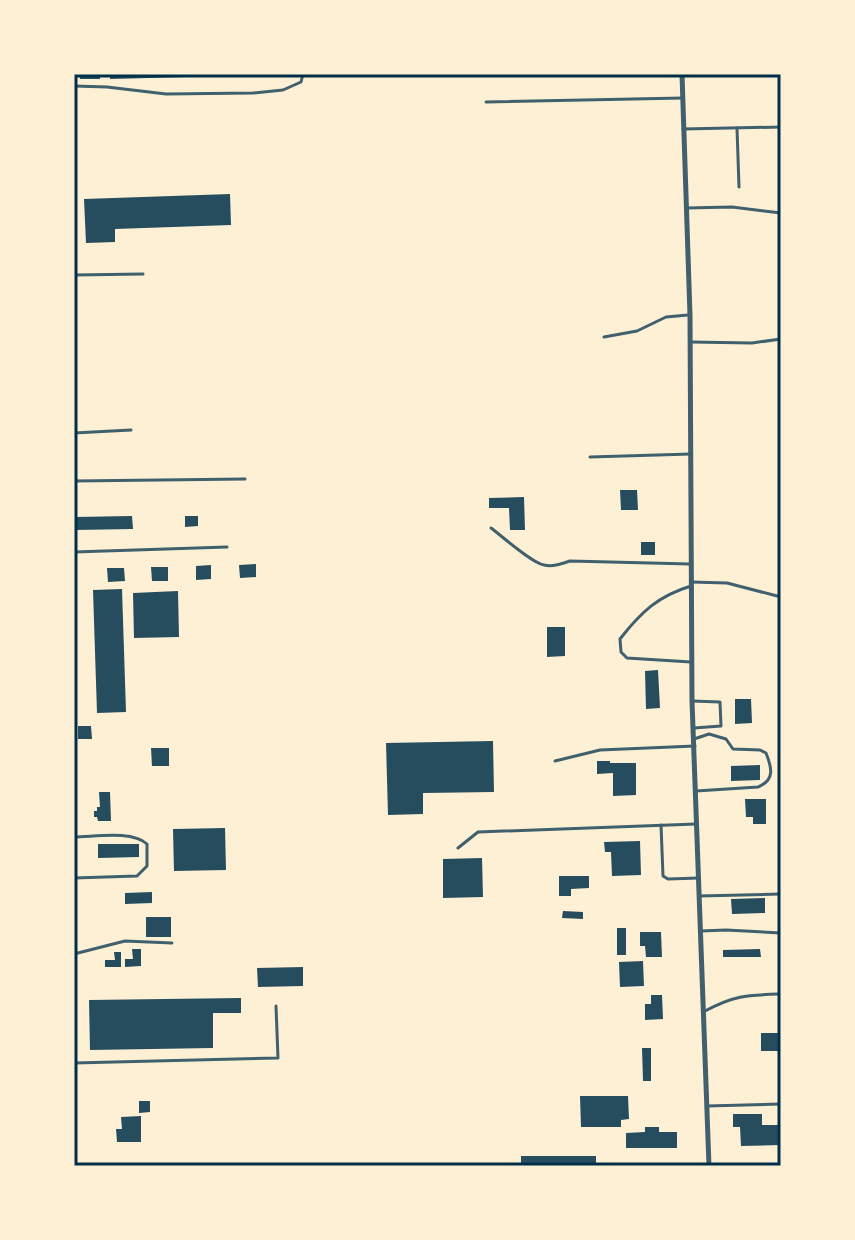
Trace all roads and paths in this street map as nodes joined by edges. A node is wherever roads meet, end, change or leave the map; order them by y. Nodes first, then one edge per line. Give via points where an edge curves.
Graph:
1 (303, 74) edge
2 (682, 74) edge
3 (74, 86) edge
4 (683, 98) junction
5 (486, 102) dead end
6 (781, 127) edge
7 (737, 128) junction
8 (683, 129) junction
9 (739, 187) dead end
10 (686, 208) junction
11 (781, 213) edge
12 (143, 274) dead end
13 (74, 275) edge
14 (690, 315) junction
15 (604, 337) dead end
16 (781, 339) edge
17 (690, 342) junction
18 (131, 430) dead end
19 (74, 433) edge
20 (691, 454) junction
21 (590, 457) dead end
22 (245, 479) dead end
23 (74, 481) edge
24 (491, 528) dead end
25 (227, 547) dead end
26 (74, 552) edge
27 (691, 564) junction
28 (691, 584) junction
29 (781, 597) edge
30 (692, 662) junction
31 (692, 701) junction
32 (694, 728) junction
33 (694, 742) junction
34 (555, 761) dead end
35 (696, 791) junction
36 (697, 824) junction
37 (661, 825) junction
38 (74, 837) edge
39 (458, 848) dead end
40 (74, 878) edge
41 (699, 878) junction
42 (781, 894) edge
43 (699, 896) junction
44 (701, 931) junction
45 (781, 933) edge
46 (172, 943) dead end
47 (74, 954) edge
48 (781, 994) edge
49 (276, 1006) dead end
50 (703, 1012) junction
51 (74, 1063) edge
52 (781, 1104) edge
53 (707, 1106) junction
54 (709, 1166) edge

1 - 3 lane via 301,82 283,90 253,93 166,94
2 - 4 street
4 - 5 lane
4 - 8 street
6 - 7 lane
7 - 8 lane
7 - 9 lane
8 - 10 street
10 - 11 lane
10 - 14 street
12 - 13 lane
14 - 15 lane
14 - 17 street
16 - 17 lane
17 - 20 street
18 - 19 lane
20 - 21 lane
20 - 27 street
22 - 23 lane
24 - 27 lane via 544,565
25 - 26 lane
27 - 28 street
28 - 29 lane via 727,583
28 - 30 street
28 - 30 lane via 664,596 620,639 627,658
30 - 31 street
31 - 32 street
31 - 32 lane via 720,702 721,726
32 - 33 street
33 - 34 lane via 600,750
33 - 35 street
33 - 35 lane via 709,734 726,739 733,749 766,753 771,765 770,777 758,787
35 - 36 street
36 - 37 lane
36 - 41 street
37 - 39 lane via 478,832
37 - 41 lane via 663,876
38 - 40 lane via 141,839 147,844 147,866 137,876
41 - 43 street
42 - 43 lane
43 - 44 street
44 - 45 lane
44 - 50 street
46 - 47 lane via 125,941
48 - 50 lane via 739,996
49 - 51 lane via 278,1058
50 - 53 street
52 - 53 lane
53 - 54 street

